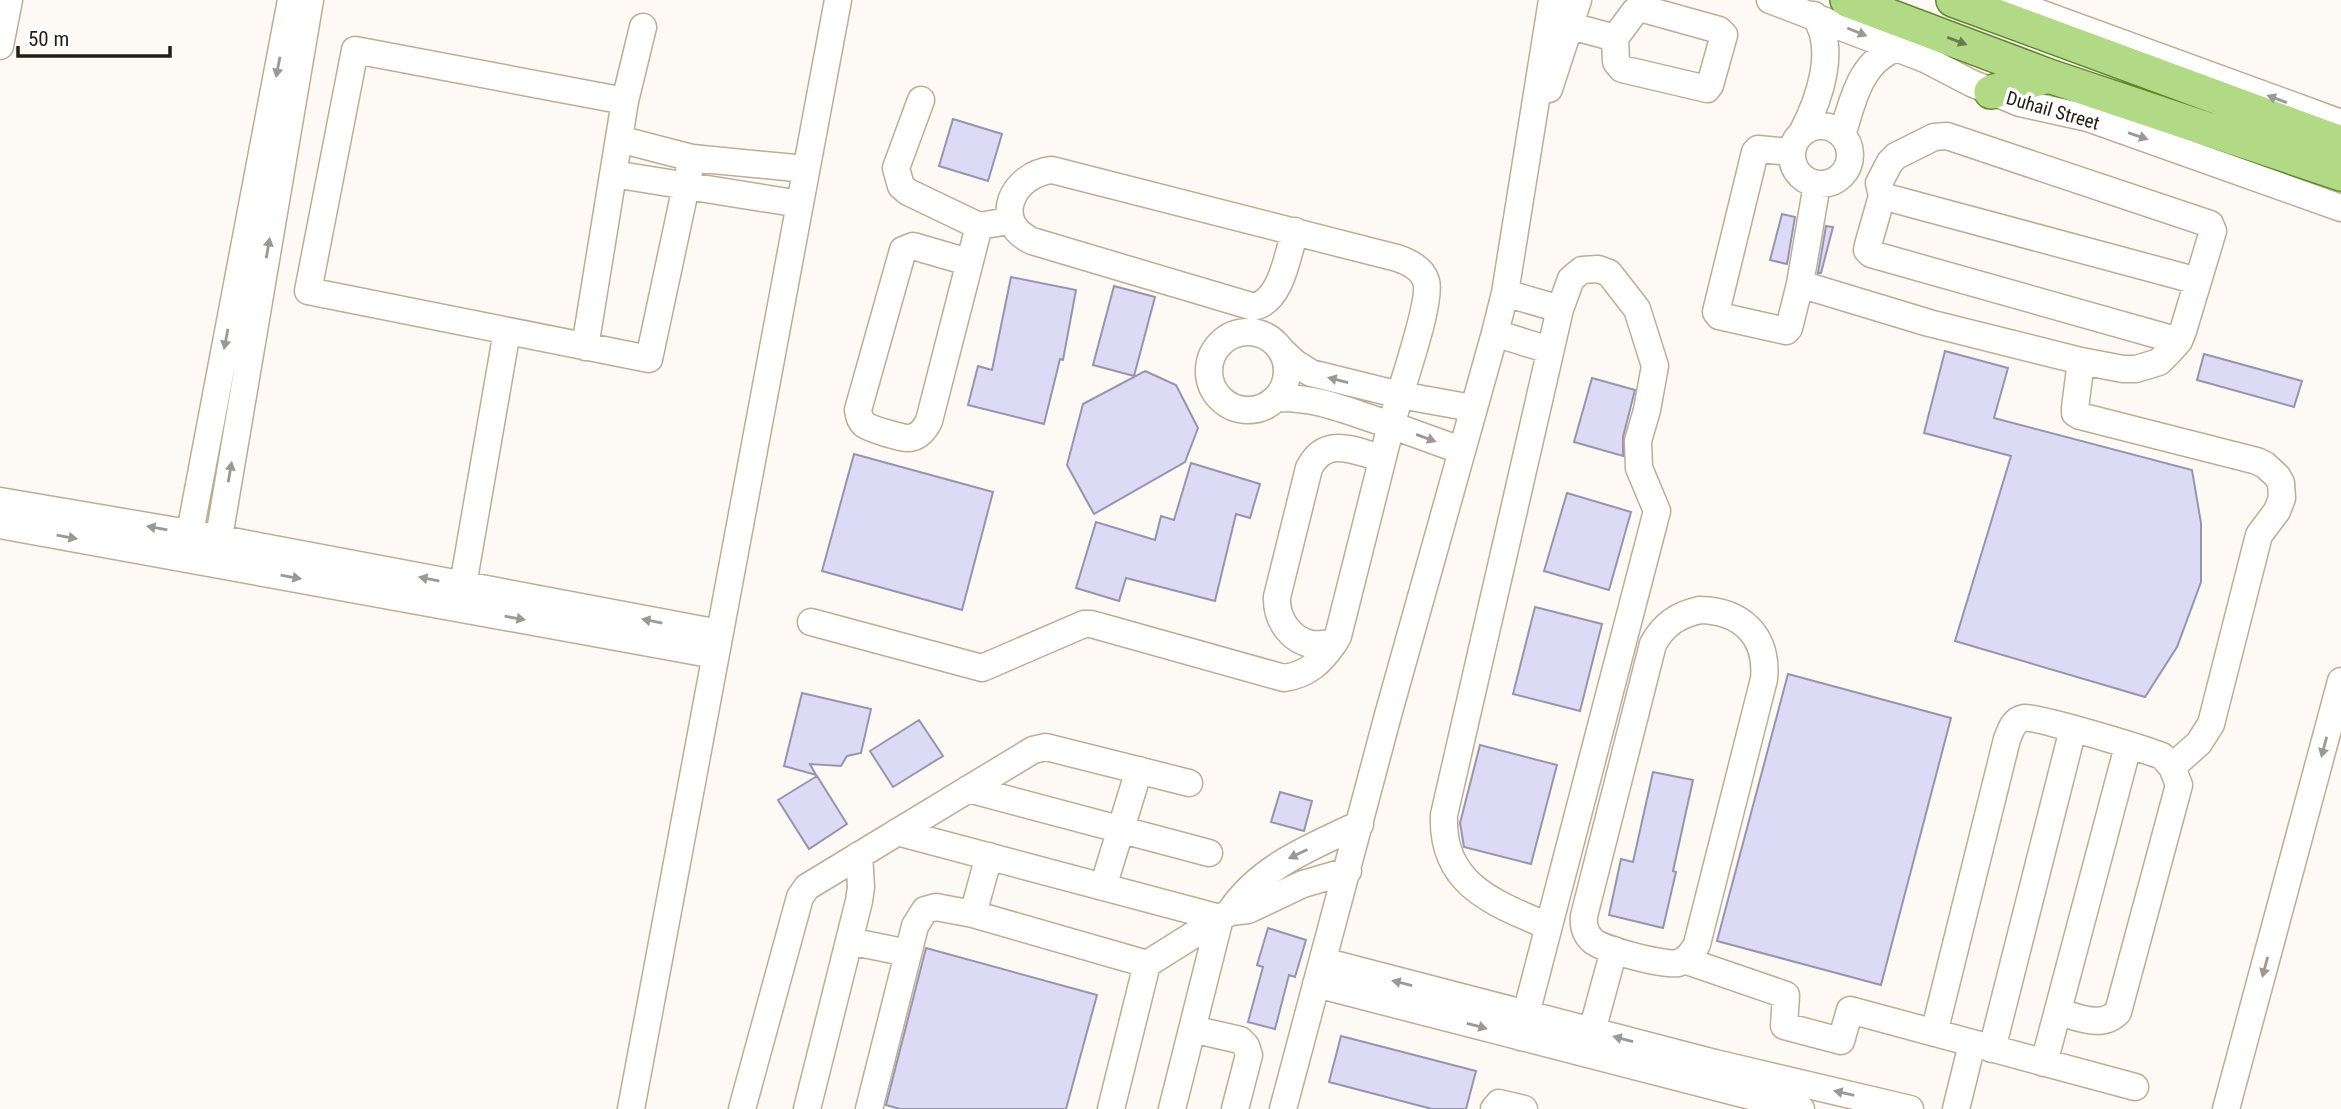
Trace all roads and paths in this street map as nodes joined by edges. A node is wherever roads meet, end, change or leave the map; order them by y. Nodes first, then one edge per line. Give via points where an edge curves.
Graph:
1 (9, 0) edge
2 (838, 0) edge
3 (1552, 0) edge
4 (1578, 0) edge
5 (1770, 0) edge
6 (1847, 0) edge
7 (1954, 0) edge
8 (296, 1) edge
9 (2009, 2) edge
10 (1814, 15) junction
11 (1571, 26) junction
12 (643, 27) dead end
13 (1615, 38) dead end
14 (2054, 38) junction
15 (0, 46) edge
16 (1896, 48) junction
17 (2049, 76) junction
18 (1991, 92) junction
19 (921, 100) dead end
20 (625, 101) junction
21 (2341, 123) edge
22 (1842, 135) junction
23 (619, 139) junction
24 (1797, 142) junction
25 (2341, 143) edge
26 (1525, 157) junction
27 (692, 158) junction
28 (2304, 161) junction
29 (806, 169) junction
30 (1847, 169) junction
31 (613, 174) junction
32 (2341, 174) edge
33 (687, 184) junction
34 (1817, 184) junction
35 (2341, 186) edge
36 (1880, 189) junction
37 (800, 204) junction
38 (2341, 208) edge
39 (1009, 221) junction
40 (979, 226) junction
41 (1295, 231) junction
42 (968, 262) junction
43 (2198, 281) junction
44 (1800, 284) junction
45 (1505, 293) junction
46 (1230, 302) junction
47 (1559, 309) junction
48 (507, 331) junction
49 (1241, 331) junction
50 (1495, 333) junction
51 (2179, 341) junction
52 (585, 346) junction
53 (1549, 350) junction
54 (1282, 351) junction
55 (2081, 361) junction
56 (1400, 395) junction
57 (1277, 398) junction
58 (1472, 408) junction
59 (1391, 425) junction
60 (1460, 450) junction
61 (1382, 458) junction
62 (0, 501) edge
63 (0, 525) edge
64 (187, 546) junction
65 (216, 551) junction
66 (463, 585) junction
67 (811, 622) dead end
68 (1334, 643) junction
69 (717, 644) junction
70 (2341, 681) edge
71 (2074, 729) junction
72 (2128, 746) junction
73 (2172, 767) junction
74 (1139, 771) junction
75 (1189, 783) dead end
76 (968, 789) junction
77 (1360, 824) junction
78 (1121, 830) junction
79 (897, 832) junction
80 (1209, 853) dead end
81 (859, 855) junction
82 (989, 856) junction
83 (1348, 871) junction
84 (1103, 887) junction
85 (973, 914) junction
86 (1225, 915) junction
87 (1548, 926) junction
88 (849, 940) junction
89 (1614, 950) junction
90 (908, 953) junction
91 (1684, 961) junction
92 (1147, 964) junction
93 (1319, 972) junction
94 (2058, 1012) junction
95 (1523, 1025) junction
96 (1192, 1029) junction
97 (1592, 1031) junction
98 (1934, 1033) junction
99 (1982, 1046) junction
100 (2044, 1063) junction
101 (1710, 1086) edge
102 (2135, 1087) dead end
103 (1741, 1091) edge
104 (631, 1109) edge
105 (742, 1109) edge
106 (807, 1109) edge
107 (869, 1109) edge
108 (1111, 1109) edge
109 (1172, 1109) edge
110 (1235, 1109) edge
111 (1283, 1109) edge
112 (1494, 1109) edge
113 (1524, 1109) edge
114 (1801, 1109) edge
115 (1910, 1109) edge
116 (1956, 1109) edge
117 (2226, 1109) edge

1 - 15 street
2 - 29 street
3 - 26 street
4 - 11 street
5 - 10 street, Duhail Street
6 -> 17 main road, Duhail Street
7 - 14 main road
8 -> 64 street
65 -> 8 street
9 - 14 main road
21 -> 9 street
10 -> 16 street, Duhail Street
10 - 24 street via 1823,29 1826,53 1814,108
11 - 13 street
11 - 26 street
12 - 20 street
14 - 25 main road
16 - 18 street, Duhail Street
16 - 22 street via 1879,56 1864,72
17 - 18 main road
17 - 28 main road, Duhail Street
18 -> 38 street, Duhail Street via 2088,118
19 - 40 street via 896,169 901,186
20 - 23 street
20 - 48 street via 355,50 308,291
22 - 24 street via 1822,126 1812,128
22 - 30 street via 1850,151
23 - 27 street
23 - 31 street
24 - 34 street via 1796,169
24 - 44 street via 1755,152 1717,314 1786,331
26 - 45 street
27 - 29 street
27 - 33 street
28 - 32 main road, Duhail Street
28 - 35 main road
29 - 37 street
30 - 34 street via 1834,181
30 - 36 street
31 - 33 street
31 - 52 street
33 - 37 street
33 - 52 street via 649,359
34 - 44 street
36 - 43 street
36 - 43 street via 1889,162 1896,156 1934,137 1947,136 2210,224 2213,230
36 - 51 street via 1867,250 1871,254
37 - 69 street
39 - 40 street
39 - 41 street via 1023,181 1052,170
39 - 46 street via 1015,231 1032,241
40 - 42 street
41 - 46 street via 1271,298 1254,307
41 - 56 street via 1409,262 1426,279 1426,298
42 - 42 street via 925,429 907,438 868,426 858,410 903,250 913,246
43 - 51 street
44 - 55 street via 1929,323
45 - 47 street
45 - 50 street
46 - 49 street
47 - 53 street
47 - 87 street via 1572,279 1582,270 1598,269 1609,274 1637,309 1655,366 1637,441 1639,468 1657,511
48 - 52 street
48 - 66 street
49 - 54 street via 1272,339
49 - 57 street via 1214,349 1208,365 1210,382 1231,407 1263,407
50 - 53 street
50 - 58 street
51 - 55 street via 2159,362 2136,369
53 - 87 street via 1443,832 1459,871 1486,897
56 -> 54 street via 1311,373
54 - 57 street via 1288,367 1286,384
55 - 73 street via 2075,413 2256,461 2273,470 2281,483 2280,504 2259,535 2211,724 2199,743
56 - 58 street
56 - 59 street
57 - 59 street via 1318,401
58 - 60 street
59 -> 60 street
59 - 61 street
60 - 77 street
61 - 68 street
61 - 68 street via 1335,447 1319,452 1309,468 1276,607 1280,620 1299,639
64 -> 62 street
63 -> 64 street
64 - 65 street
66 -> 65 street
65 -> 69 street
69 -> 66 street
67 - 68 street via 982,668 1084,624 1284,678 1304,674
69 - 104 street
70 -> 117 street
71 - 72 street
71 - 98 street via 2024,718 2014,723 2007,738
71 - 99 street
72 - 73 street via 2162,756
72 - 94 street
73 - 94 street via 2179,785 2118,1012 2097,1021
74 - 75 street
74 - 76 street via 1046,747 1019,757
74 - 78 street
76 - 78 street
76 - 79 street
77 - 83 street
77 -> 86 street via 1287,859 1239,897
78 - 80 street
78 - 84 street
79 - 81 street
79 - 82 street
81 - 88 street via 861,887
81 - 105 street via 807,887 800,897
82 - 84 street
82 - 85 street
83 - 86 street
83 - 93 street
84 - 86 street
85 - 90 street via 936,907 925,910
85 - 92 street
86 - 92 street
86 - 96 street
87 - 95 street
88 - 90 street
88 - 106 street
89 - 91 street via 1670,964
89 - 91 street via 1591,940 1584,916 1649,657 1659,634 1672,620 1684,613 1716,610 1732,615 1753,632 1765,667 1697,944
89 - 97 street
90 - 107 street
91 - 98 street via 1786,995 1784,1027 1841,1041 1850,1010
92 - 108 street
93 - 95 street
93 - 111 street
94 - 100 street
95 - 97 street
95 - 101 street
96 - 109 street
96 - 110 street via 1240,1040 1246,1046 1249,1055
101 -> 97 street
98 - 99 street
99 - 100 street
99 - 116 street
100 - 102 street
101 - 103 street
103 - 114 street
115 -> 103 street
112 - 113 street via 1499,1103

